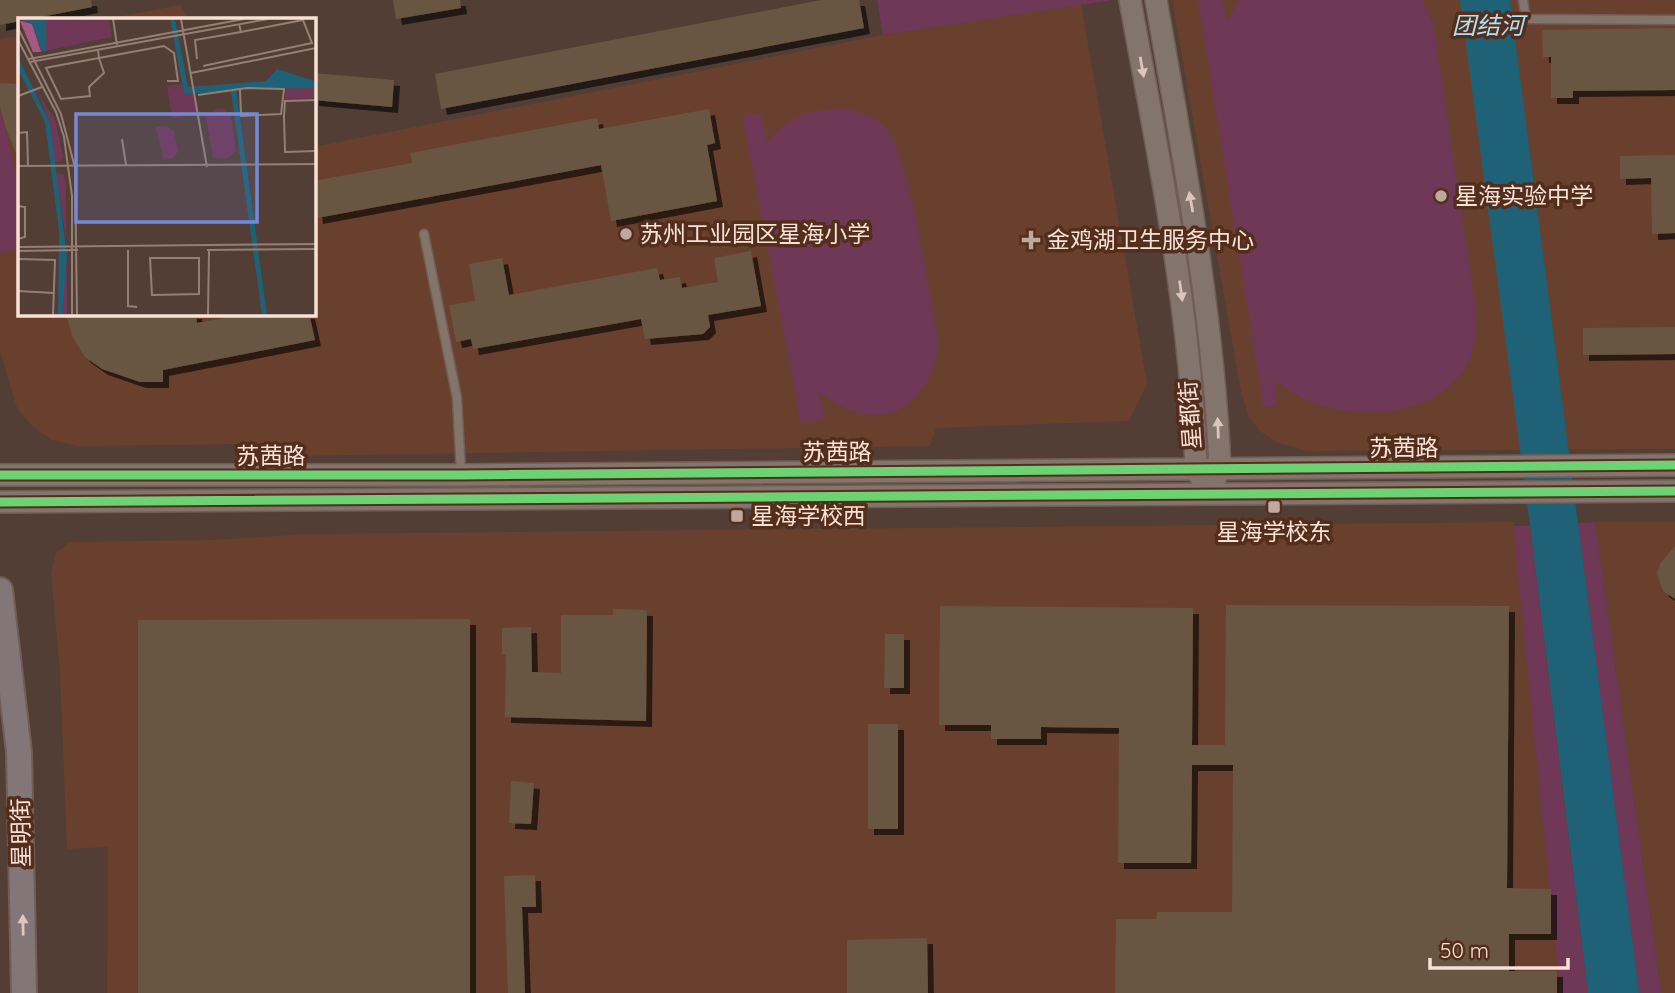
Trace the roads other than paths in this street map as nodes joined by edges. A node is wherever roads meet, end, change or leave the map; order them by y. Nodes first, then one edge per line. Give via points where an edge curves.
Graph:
1 (1130, 0) edge
2 (1156, 0) edge
3 (1523, 0) edge
4 (1675, 20) edge
5 (424, 234) dead end
6 (1675, 465) edge
7 (1196, 468) junction
8 (1220, 468) junction
9 (0, 475) edge
10 (461, 475) junction
11 (1675, 491) edge
12 (1209, 494) junction
13 (0, 502) edge
14 (0, 590) edge
15 (24, 993) edge

1 -> 7 main road, 星都街 via 1187,334
8 -> 2 main road, 星都街 via 1196,228
3 - 4 lane via 1525,19
5 - 10 lane via 457,398
6 - 8 main road, 苏茜路
7 - 8 main road, 苏茜路
7 - 10 main road, 苏茜路
7 - 12 main road, 星都街
8 - 12 main road, 星都街
9 - 10 main road, 苏茜路
11 - 12 main road, 苏茜路
12 - 13 main road, 苏茜路
15 -> 14 main road, 星明街 via 19,752

